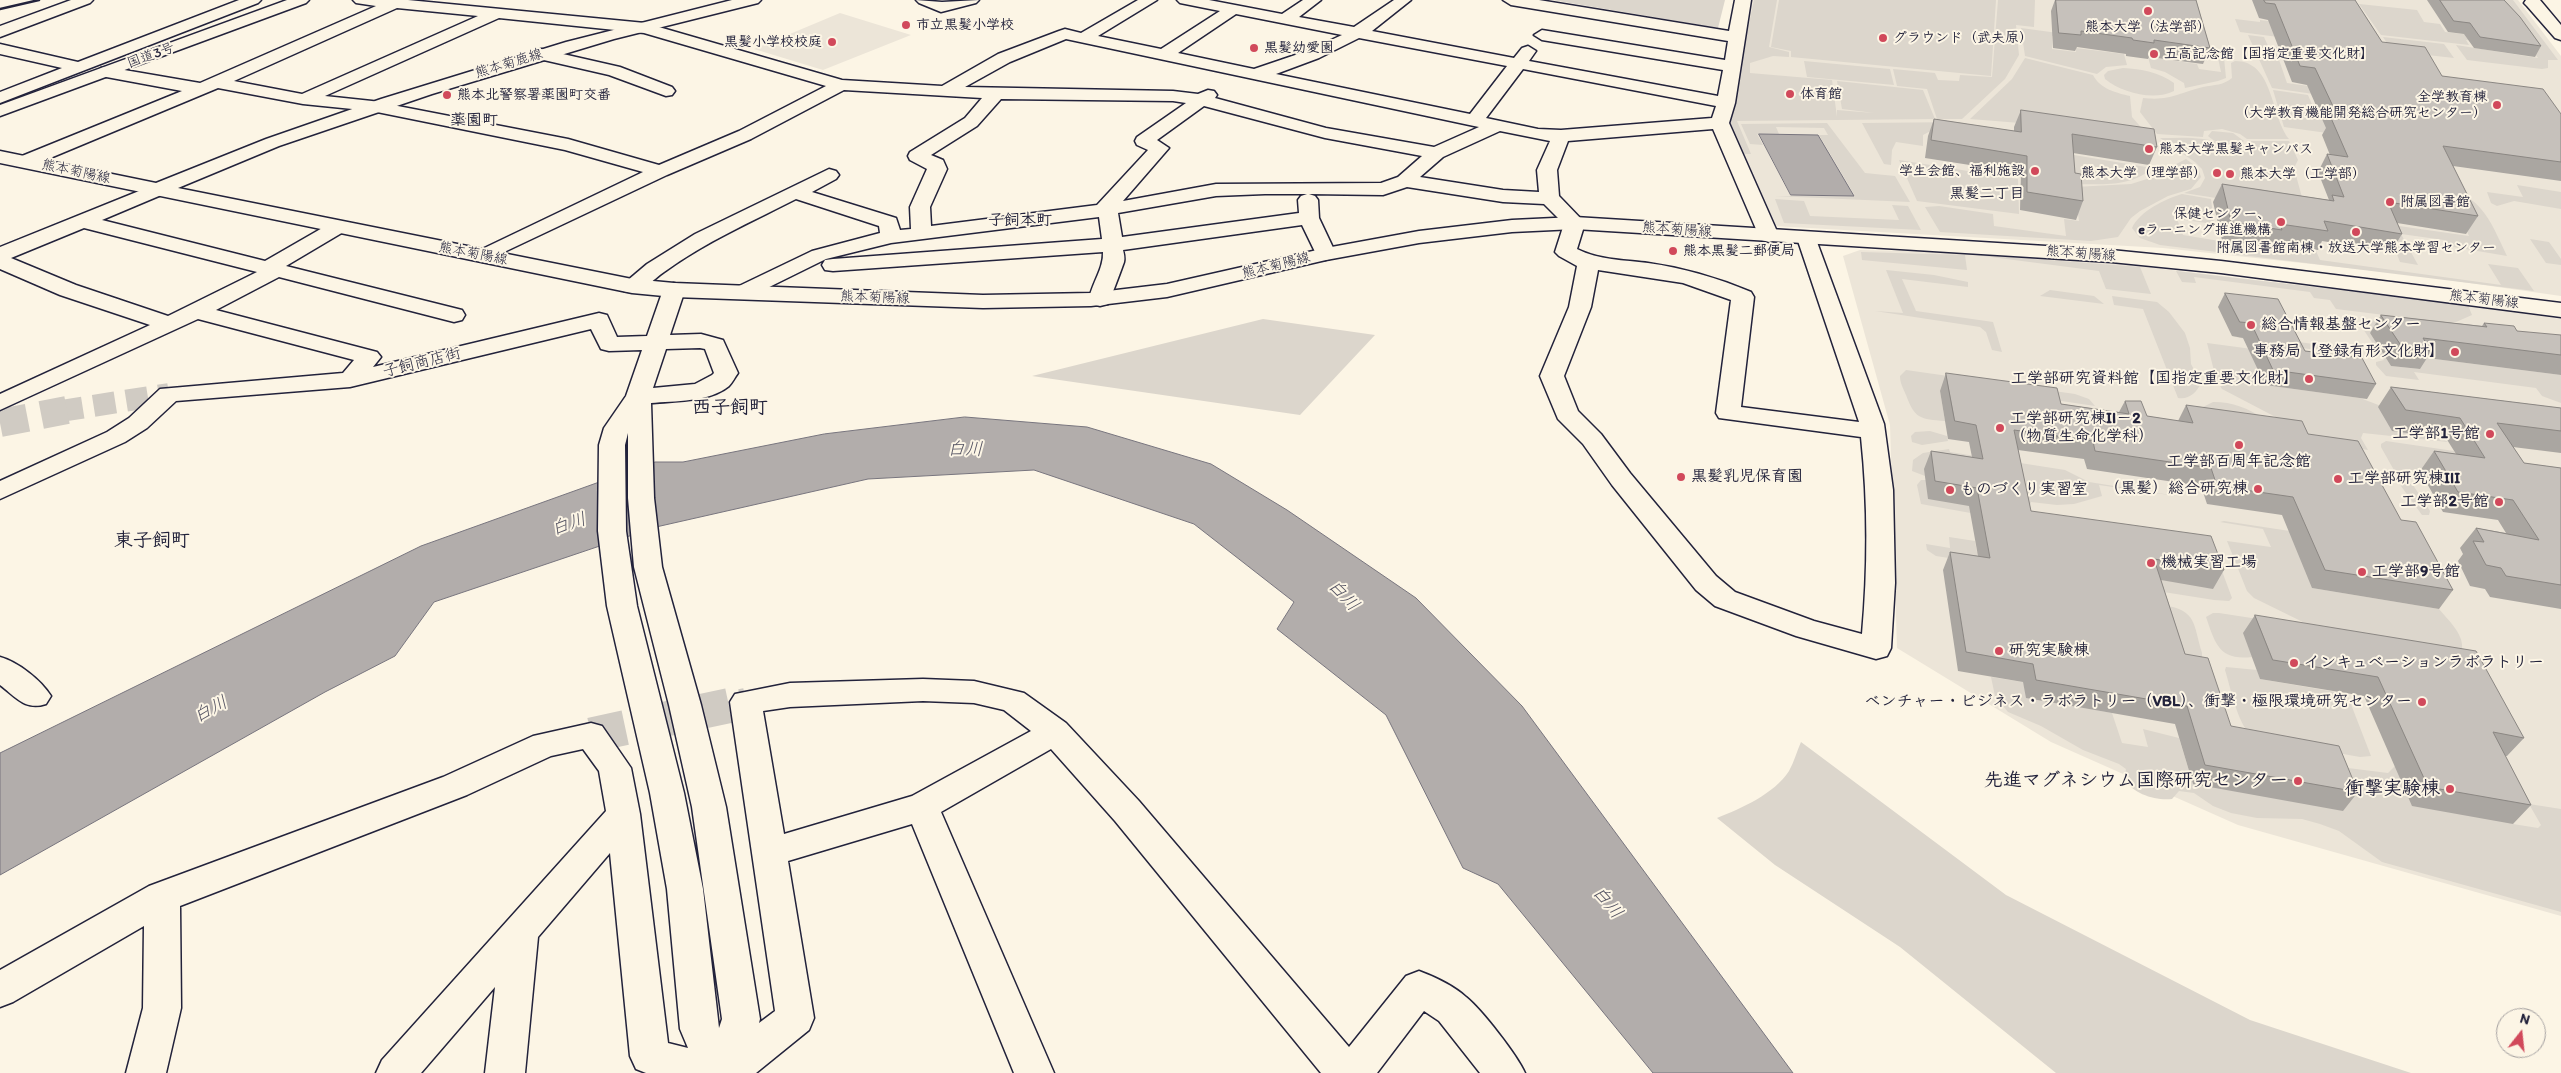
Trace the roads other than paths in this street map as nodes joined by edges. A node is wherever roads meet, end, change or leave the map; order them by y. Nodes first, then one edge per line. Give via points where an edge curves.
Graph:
1 (85, 0) edge
2 (253, 0) edge
3 (288, 0) edge
4 (301, 0) edge
5 (361, 0) edge
6 (753, 0) edge
7 (924, 0) edge
8 (970, 0) edge
9 (1149, 0) edge
10 (1185, 0) edge
11 (1313, 0) edge
12 (1403, 0) edge
13 (1511, 0) edge
14 (1743, 0) edge
15 (2537, 2) edge
16 (395, 3) junction
17 (1228, 5) edge
18 (1557, 8) junction
19 (499, 12) junction
20 (1285, 18) junction
21 (633, 27) junction
22 (0, 32) edge
23 (1357, 33) junction
24 (1542, 35) junction
25 (2561, 35) edge
26 (1734, 37) junction
27 (1083, 38) junction
28 (0, 49) edge
29 (541, 54) junction
30 (1163, 55) junction
31 (1518, 64) junction
32 (1731, 66) junction
33 (79, 68) junction
34 (107, 72) junction
35 (1250, 74) junction
36 (209, 86) junction
37 (841, 86) junction
38 (666, 91) dead end
39 (943, 92) junction
40 (996, 94) junction
41 (0, 98) edge
42 (304, 99) junction
43 (1200, 99) junction
44 (1726, 103) junction
45 (0, 106) edge
46 (372, 106) junction
47 (0, 111) edge
48 (1474, 121) junction
49 (1720, 123) junction
50 (1497, 126) junction
51 (1561, 136) junction
52 (1436, 153) junction
53 (0, 157) edge
54 (24, 162) junction
55 (660, 171) junction
56 (829, 175) dead end
57 (1405, 181) junction
58 (1308, 188) junction
59 (159, 189) junction
60 (796, 193) junction
61 (1549, 198) junction
62 (1106, 210) junction
63 (1309, 218) junction
64 (82, 221) junction
65 (1575, 223) junction
66 (338, 227) junction
67 (0, 232) edge
68 (921, 233) junction
69 (1770, 236) junction
70 (891, 237) junction
71 (1807, 238) junction
72 (30, 241) junction
73 (1112, 245) junction
74 (1325, 254) junction
75 (0, 255) edge
76 (483, 256) junction
77 (0, 261) edge
78 (1588, 262) junction
79 (272, 268) junction
80 (793, 268) junction
81 (632, 286) junction
82 (674, 290) junction
83 (745, 292) junction
84 (1100, 299) junction
85 (2561, 310) edge
86 (196, 312) junction
87 (454, 315) dead end
88 (169, 324) junction
89 (655, 342) junction
90 (350, 380) junction
91 (638, 396) junction
92 (0, 403) edge
93 (1873, 431) junction
94 (0, 491) edge
95 (0, 668) edge
96 (35, 696) dead end
97 (1055, 732) junction
98 (922, 807) junction
99 (623, 814) junction
100 (769, 853) junction
101 (162, 898) junction
102 (520, 930) junction
103 (0, 990) edge
104 (146, 1073) edge
105 (396, 1073) edge
106 (505, 1073) edge
107 (709, 1073) edge
108 (723, 1073) edge
109 (1034, 1073) edge
110 (1346, 1073) edge
111 (1354, 1073) edge
112 (1504, 1073) edge

1 - 22 main road
2 - 33 main road
3 - 45 main road, 国道3号
4 - 34 main road, 国道3号
5 - 16 main road
6 - 21 main road, 熊本菊鹿線
7 - 8 main road via 940,7
9 - 27 main road
10 - 17 main road
11 - 20 main road
12 - 23 main road
13 - 18 main road
14 - 26 main road
15 - 25 main road
16 - 19 main road
16 - 36 main road
17 - 20 main road
17 - 30 main road
18 - 24 main road
18 - 26 main road
19 - 21 main road
19 - 42 main road
20 - 23 main road
21 - 29 main road, 熊本菊鹿線
21 - 37 main road
23 - 31 main road
23 - 35 main road via 1270,70
24 - 31 main road
24 - 32 main road
26 - 32 main road
27 - 30 main road
27 - 39 main road via 1057,35 991,65
28 - 33 main road
29 - 38 main road via 614,71
29 - 46 main road, 熊本菊鹿線
30 - 35 main road
31 - 44 main road
31 - 48 main road
32 - 44 main road
33 - 41 main road
34 - 36 main road
34 - 47 main road, 国道3号
35 - 43 main road
35 - 48 main road
36 - 42 main road
36 - 54 main road
37 - 39 main road
37 - 55 main road via 745,135
39 - 40 main road
40 - 43 main road
40 - 68 main road via 971,122 917,156 936,164 937,169 920,207
42 - 46 main road
43 - 52 main road via 1325,133
43 - 62 main road via 1144,141 1160,148 1110,201
44 - 49 main road
46 - 55 main road via 568,145
46 - 59 main road, 熊本菊鹿線 via 258,146
48 - 50 main road
49 - 51 main road
49 - 69 main road
50 - 51 main road
50 - 52 main road
51 - 61 main road via 1547,170
52 - 57 main road
53 - 54 main road, 熊本菊陽線
54 - 59 main road, 熊本菊陽線
55 - 76 main road
56 - 60 main road
57 - 58 main road via 1383,189
57 - 61 main road via 1503,196
58 - 62 main road via 1216,190
58 - 63 main road
59 - 64 main road, 熊本菊鹿線
59 - 66 main road, 熊本菊陽線
60 - 70 main road via 889,222
60 - 81 main road via 696,242 655,266
61 - 65 main road
62 - 68 main road
62 - 73 main road via 1110,218
63 - 73 main road
63 - 74 main road
64 - 72 main road, 熊本菊鹿線
64 - 79 main road
65 - 69 main road, 熊本菊陽線
65 - 74 main road, 熊本菊陽線 via 1478,228
65 - 78 main road via 1566,252
66 - 76 main road, 熊本菊陽線
66 - 79 main road
67 - 72 main road
68 - 70 main road
69 - 71 main road, 熊本菊陽線
70 - 80 main road via 819,255
71 - 85 main road, 熊本菊陽線 via 2119,256
71 - 93 main road
72 - 75 main road, 熊本菊鹿線
73 - 80 main road
73 - 84 main road via 1114,260
74 - 84 main road, 熊本菊陽線 via 1223,279
76 - 81 main road, 熊本菊陽線
77 - 88 main road via 68,290
78 - 93 main road via 1656,269 1687,276 1743,297 1728,413
78 - 93 main road via 1588,283 1552,376 1566,414 1592,439 1706,583 1724,599 1806,629 1876,648 1881,583 1880,490
79 - 86 main road
79 - 87 main road
80 - 83 main road
81 - 82 main road, 熊本菊陽線
82 - 83 main road, 熊本菊陽線
82 - 89 main road
83 - 84 main road, 熊本菊陽線 via 988,302
86 - 88 main road
86 - 90 main road via 369,357
88 - 92 main road
89 - 90 main road, 子飼商店街 via 609,344 599,320
89 - 91 main road
89 - 91 main road via 709,342 715,345 726,374 716,386 703,390
90 - 94 main road, 子飼商店街 via 169,394 138,423 116,437
91 - 108 main road via 641,498 648,567 709,806 741,1019
91 - 108 main road via 617,428 612,446 612,530 622,606 667,793 685,889 699,1029
95 - 96 main road
97 - 98 main road
97 - 100 main road via 1013,701 974,692 923,690 790,694 746,702
97 - 110 main road via 1128,811
98 - 100 main road
98 - 109 main road
99 - 101 main road via 615,768 591,735 544,746 455,786
99 - 102 main road
99 - 107 main road via 650,1056
100 - 108 main road via 795,1018
101 - 103 main road
101 - 104 main road via 162,1008
102 - 105 main road via 469,993
102 - 106 main road
111 - 112 main road via 1419,988 1453,1009

